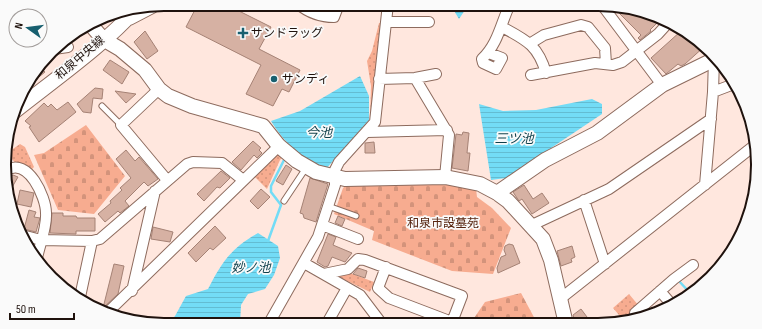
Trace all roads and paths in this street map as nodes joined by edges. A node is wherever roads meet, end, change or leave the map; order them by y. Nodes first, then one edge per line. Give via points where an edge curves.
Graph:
1 (309, 11) edge
2 (336, 11) edge
3 (387, 11) edge
4 (508, 11) edge
5 (610, 11) edge
6 (130, 15) edge
7 (386, 22) junction
8 (429, 22) dead end
9 (502, 27) junction
10 (664, 27) edge
11 (94, 29) edge
12 (103, 39) junction
13 (531, 43) junction
14 (489, 52) dead end
15 (637, 52) junction
16 (711, 61) edge
17 (606, 64) junction
18 (714, 64) edge
19 (546, 73) junction
20 (436, 74) dead end
21 (531, 75) dead end
22 (415, 78) junction
23 (379, 79) junction
24 (662, 85) junction
25 (729, 86) edge
26 (159, 89) junction
27 (714, 92) junction
28 (24, 104) edge
29 (102, 106) dead end
30 (711, 119) junction
31 (120, 125) junction
32 (447, 130) junction
33 (367, 132) junction
34 (279, 146) junction
35 (750, 149) edge
36 (306, 167) junction
37 (11, 168) edge
38 (444, 177) junction
39 (336, 178) junction
40 (167, 180) junction
41 (243, 180) junction
42 (705, 185) junction
43 (155, 191) junction
44 (497, 193) junction
45 (584, 200) junction
46 (284, 201) dead end
47 (328, 206) junction
48 (356, 216) dead end
49 (322, 225) junction
50 (532, 225) junction
51 (30, 237) edge
52 (41, 240) junction
53 (358, 240) dead end
54 (92, 241) junction
55 (38, 252) edge
56 (304, 263) junction
57 (605, 264) junction
58 (693, 265) dead end
59 (386, 267) junction
60 (324, 274) junction
61 (347, 288) junction
62 (132, 291) junction
63 (660, 292) junction
64 (81, 293) edge
65 (560, 297) junction
66 (668, 300) edge
67 (112, 309) edge
68 (635, 313) edge
69 (272, 318) edge
70 (330, 318) edge
71 (377, 318) edge
72 (442, 318) edge
73 (454, 318) edge
74 (565, 318) edge

1 - 2 street via 326,17 334,17
3 - 7 street
4 - 9 street
5 - 15 street
6 - 12 street, 和泉中央線
7 - 8 street
7 - 23 street
9 - 13 street
9 - 14 street
10 - 15 street
11 - 12 street
12 - 26 street via 120,49 145,70
12 - 28 street, 和泉中央線
13 - 17 street via 544,35 581,21 605,48
13 - 19 street via 542,59
15 - 17 street via 622,62
15 - 24 street
16 - 24 street
17 - 19 street
18 - 27 street
19 - 21 street
20 - 22 street
22 - 23 street
22 - 32 street
23 - 33 street via 374,122
24 - 44 street via 597,133 545,160
25 - 27 street
26 - 31 street
26 - 34 street via 168,96 192,106 263,126
27 - 30 street
29 - 31 lane
30 - 42 street
30 - 45 street via 609,189
31 - 40 street
32 - 33 street
32 - 38 street via 449,136
33 - 39 street via 339,162 335,170
34 - 36 street
34 - 41 street
35 - 42 street
36 - 39 street
36 - 46 lane
37 - 52 street via 22,169 30,174 44,201 46,214
38 - 39 street via 345,180
38 - 44 street via 480,184
39 - 47 street
40 - 41 street via 186,164 193,162 222,163
40 - 43 street
41 - 62 street
42 - 57 street
43 - 54 street via 100,239
43 - 62 street
44 - 50 street
45 - 50 street
45 - 57 street
47 - 48 lane
47 - 49 street
49 - 53 street
49 - 56 street
50 - 65 street via 543,239
51 - 52 street
52 - 54 street
52 - 55 street
54 - 64 street
56 - 60 street
56 - 69 street
57 - 65 street
58 - 63 street
59 - 60 street via 358,259 348,269
59 - 72 street via 378,288 380,291 389,298
59 - 73 street via 462,296
60 - 61 street
61 - 70 street
61 - 71 street via 360,295
62 - 67 street
63 - 66 street
63 - 68 street
65 - 74 street

